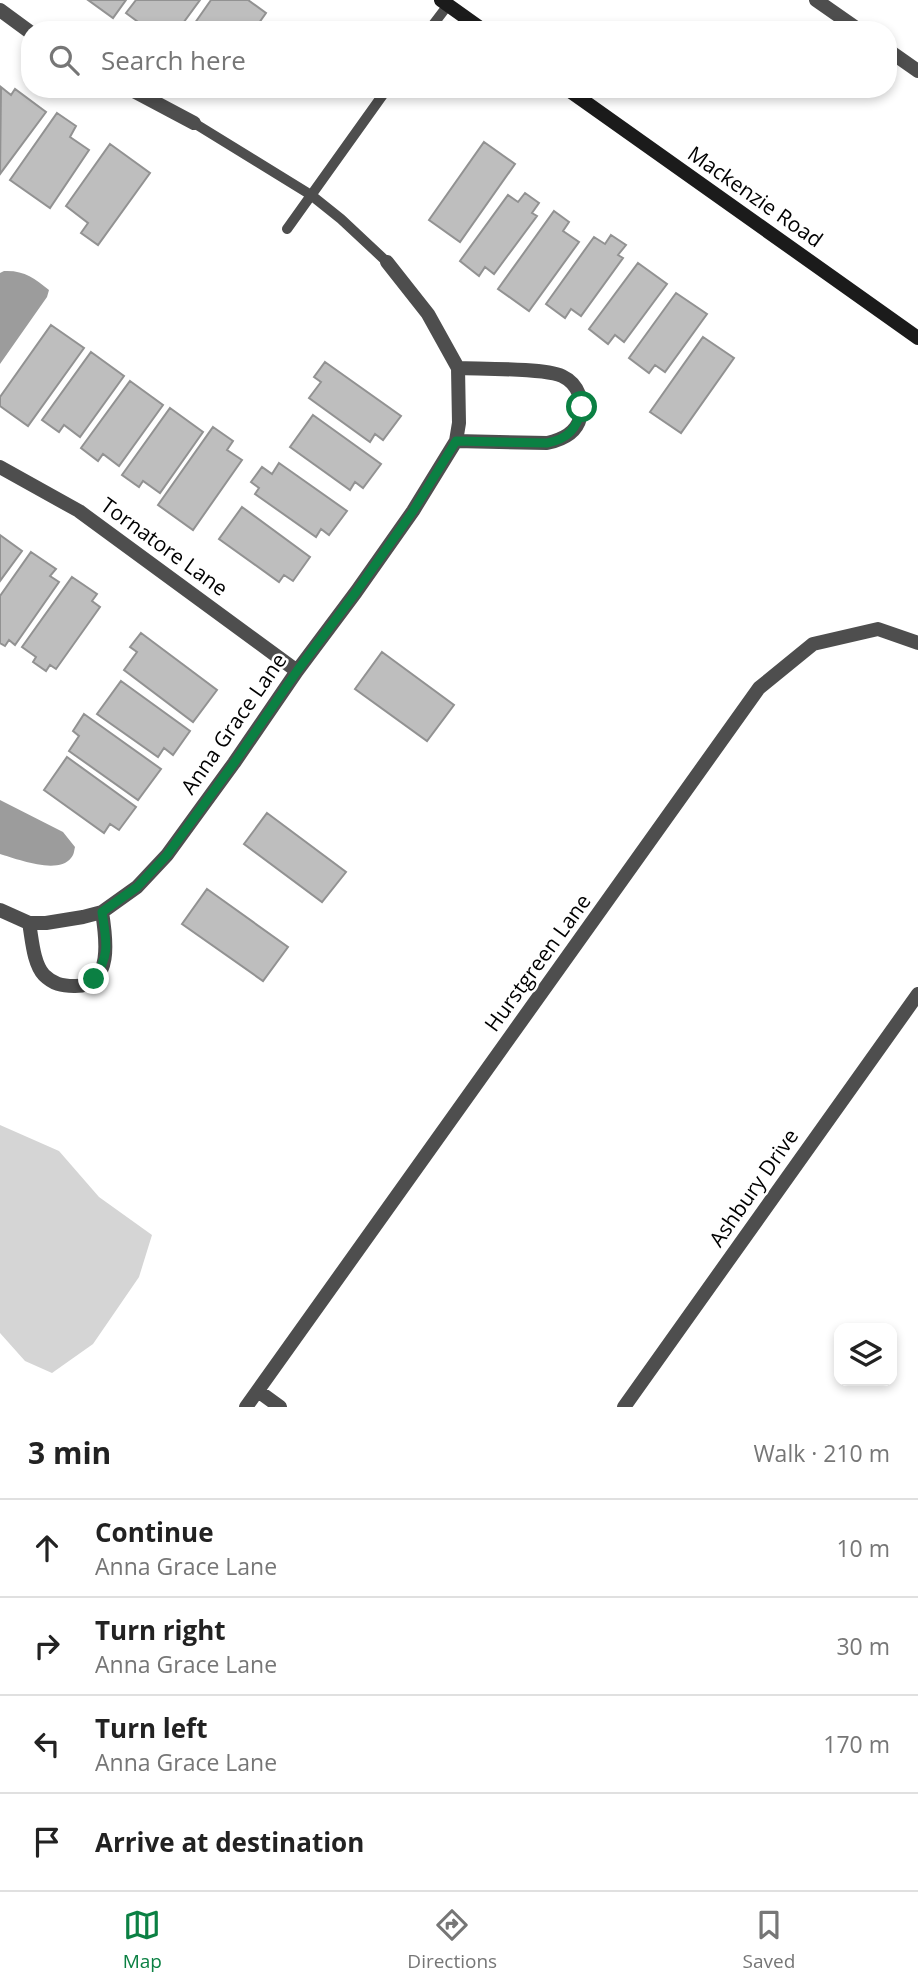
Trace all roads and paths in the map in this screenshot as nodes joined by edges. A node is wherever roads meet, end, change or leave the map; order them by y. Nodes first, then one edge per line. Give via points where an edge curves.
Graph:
1 (817, 0) edge
2 (444, 2) edge
3 (0, 10) edge
4 (434, 21) edge
5 (470, 21) edge
6 (846, 21) edge
7 (21, 25) edge
8 (897, 56) edge
9 (918, 71) edge
10 (147, 98) edge
11 (380, 98) edge
12 (580, 98) edge
13 (194, 122) joint
14 (310, 195) junction
15 (287, 229) dead end
16 (387, 262) joint
17 (918, 338) edge
18 (458, 368) junction
19 (456, 441) junction
20 (0, 467) edge
21 (918, 643) edge
22 (297, 671) junction
23 (0, 910) edge
24 (102, 912) junction
25 (29, 923) junction
26 (918, 994) edge
27 (258, 1391) junction
28 (246, 1407) edge
29 (280, 1407) edge
30 (624, 1407) edge

1 - 6 street
2 - 4 lane
2 - 5 main road
3 - 7 street
8 - 9 street
10 - 13 street
11 - 14 lane
12 - 17 main road, Mackenzie Road
13 - 14 lane
14 - 15 lane
14 - 16 lane
16 - 18 street, Anna Grace Lane via 428,314
18 - 19 street, Anna Grace Lane
18 - 19 street via 548,372 575,386 582,407 579,423 560,440
19 - 22 street, Anna Grace Lane via 406,521
20 - 22 street, Tornatore Lane via 79,511
21 - 27 street, Hurstgreen Lane via 878,629 813,644 760,688
22 - 24 street, Anna Grace Lane via 167,855 137,887
23 - 25 street, Anna Grace Lane
24 - 25 street, Anna Grace Lane
24 - 25 street via 107,943 104,964 94,979 80,986 60,986 43,974
26 - 30 street, Ashbury Drive
27 - 28 street, Hurstgreen Lane
27 - 29 street

